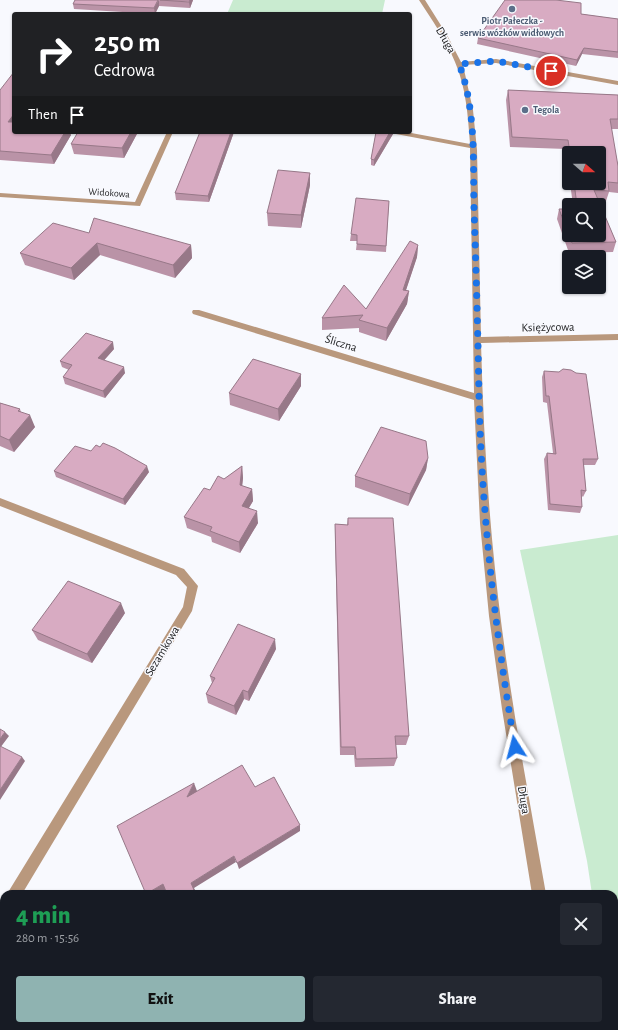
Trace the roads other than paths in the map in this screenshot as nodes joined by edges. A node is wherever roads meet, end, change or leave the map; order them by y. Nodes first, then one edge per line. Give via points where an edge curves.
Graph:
1 (422, 0) edge
2 (459, 64) junction
3 (618, 83) edge
4 (169, 134) edge
5 (406, 134) edge
6 (473, 146) junction
7 (0, 195) edge
8 (196, 312) dead end
9 (618, 337) edge
10 (478, 340) junction
11 (479, 398) junction
12 (0, 502) edge
13 (16, 890) edge
14 (538, 890) edge

1 - 2 street, Długa
2 - 3 street via 496,61
2 - 6 street, Długa via 468,97
4 - 7 street, Widokowa via 137,204
5 - 6 street
6 - 10 street, Długa
8 - 11 street, Śliczna
9 - 10 street, Księżycowa
10 - 11 street, Długa
11 - 14 street, Długa via 485,520 493,599
12 - 13 street, Sezamkowa via 180,572 193,586 188,608

